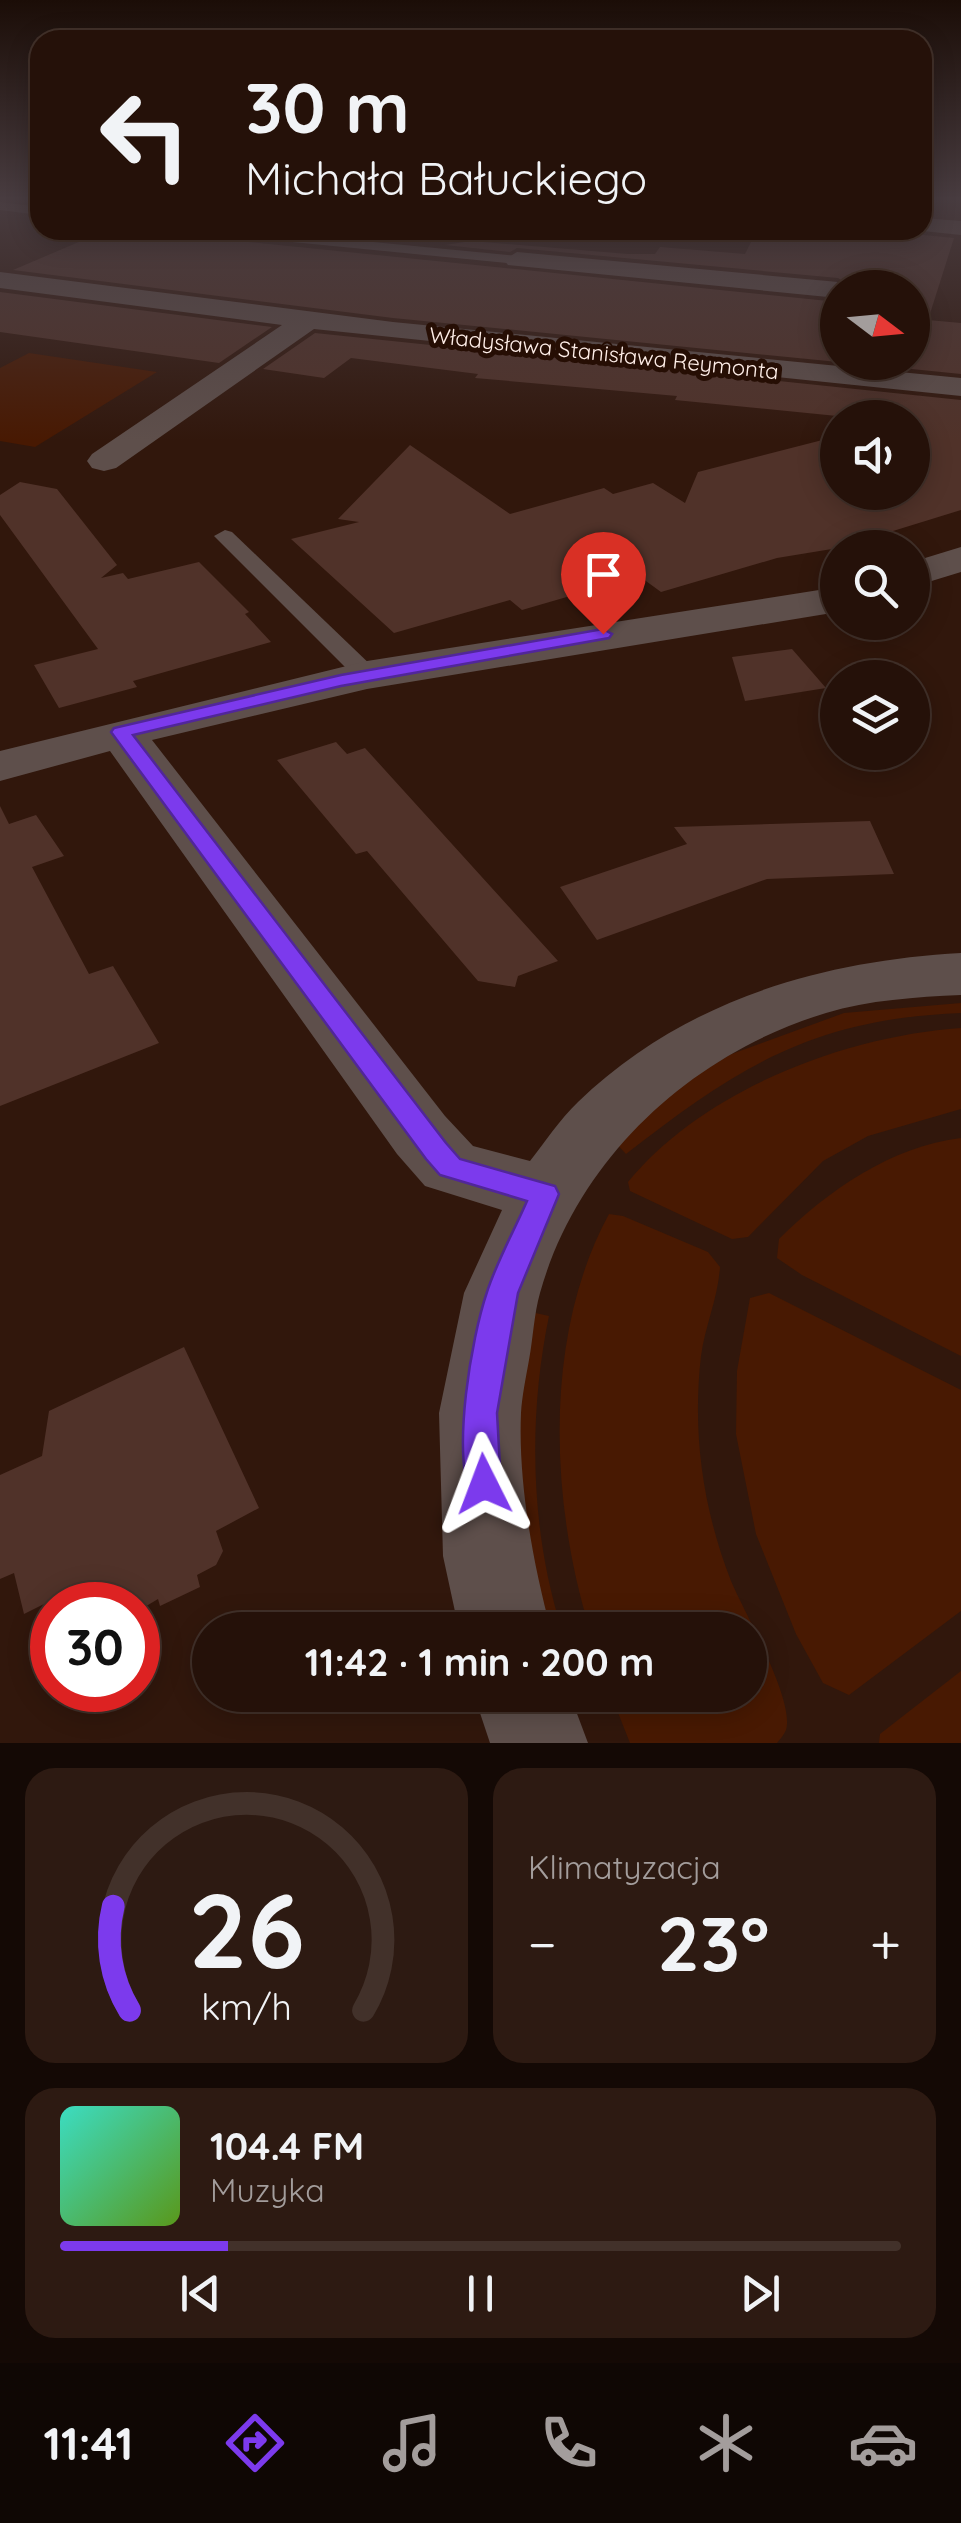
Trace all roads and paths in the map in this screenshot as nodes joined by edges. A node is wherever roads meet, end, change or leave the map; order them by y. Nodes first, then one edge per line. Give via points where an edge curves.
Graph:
1 (713, 278) edge
2 (0, 280) edge
3 (53, 288) junction
4 (820, 288) edge
5 (14, 306) dead end
6 (307, 321) junction
7 (820, 366) edge
8 (924, 380) edge
9 (961, 387) edge
10 (104, 461) dead end
11 (226, 536) dead end
12 (961, 560) edge
13 (930, 569) edge
14 (820, 602) edge
15 (366, 675) junction
16 (121, 732) junction
17 (0, 766) edge
18 (961, 974) edge
19 (545, 1194) junction
20 (501, 1612) edge
21 (528, 1712) edge
22 (539, 1743) edge

1 - 4 street
2 - 3 street, Władysława Stanisława Reymonta
3 - 5 street
3 - 6 street, Władysława Stanisława Reymonta
6 - 7 street, Władysława Stanisława Reymonta
6 - 10 street
8 - 9 street, Władysława Stanisława Reymonta
11 - 15 lane
12 - 13 street
14 - 15 street
15 - 16 street
16 - 17 street
16 - 19 street via 450,1167
18 - 19 street via 818,993 738,1022 650,1076 599,1122
19 - 20 street via 502,1293 480,1413 487,1556
21 - 22 street

